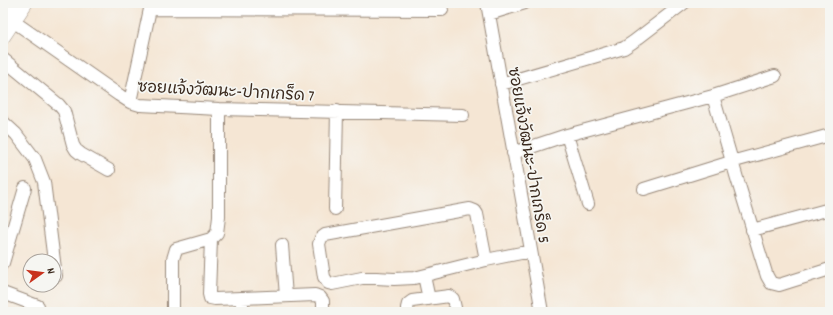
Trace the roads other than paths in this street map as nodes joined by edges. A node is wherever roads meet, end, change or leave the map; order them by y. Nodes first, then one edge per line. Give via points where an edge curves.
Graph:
1 (10, 3) edge
2 (25, 3) edge
3 (525, 3) edge
4 (684, 3) edge
5 (150, 6) edge
6 (419, 6) edge
7 (488, 9) edge
8 (442, 10) dead end
9 (8, 17) edge
10 (3, 36) edge
11 (3, 59) edge
12 (775, 76) dead end
13 (501, 84) junction
14 (713, 96) junction
15 (130, 102) junction
16 (219, 109) junction
17 (337, 112) junction
18 (463, 115) dead end
19 (3, 122) edge
20 (567, 135) junction
21 (830, 135) edge
22 (513, 153) junction
23 (731, 162) junction
24 (109, 170) dead end
25 (25, 188) dead end
26 (644, 189) dead end
27 (588, 204) dead end
28 (335, 209) dead end
29 (830, 209) edge
30 (752, 230) junction
31 (211, 239) junction
32 (282, 245) dead end
33 (531, 250) junction
34 (53, 253) edge
35 (486, 260) junction
36 (3, 263) edge
37 (830, 269) edge
38 (424, 276) junction
39 (3, 293) edge
40 (286, 296) junction
41 (242, 298) junction
42 (429, 299) junction
43 (38, 306) dead end
44 (173, 312) edge
45 (242, 312) edge
46 (323, 312) edge
47 (408, 312) edge
48 (456, 312) edge
49 (542, 312) edge

1 - 9 main road
2 - 9 main road
3 - 7 street
4 - 13 street via 624,48
5 - 6 street
5 - 15 street
6 - 8 street
7 - 13 street, ซอยแจ้งวัฒนะ-ปากเกร็ด 5
9 - 10 main road
9 - 15 street, ซอยแจ้งวัฒนะ-ปากเกร็ด 7
11 - 24 street via 64,111 76,150
12 - 14 street
13 - 22 street, ซอยแจ้งวัฒนะ-ปากเกร็ด 5
14 - 20 street
14 - 23 street
15 - 16 street, ซอยแจ้งวัฒนะ-ปากเกร็ด 7 via 140,105
16 - 17 street, ซอยแจ้งวัฒนะ-ปากเกร็ด 7
16 - 31 street via 220,217 217,233
17 - 18 street, ซอยแจ้งวัฒนะ-ปากเกร็ด 7
17 - 28 street
19 - 34 street via 35,159 44,182
20 - 22 street
20 - 27 street
21 - 23 street
22 - 33 street, ซอยแจ้งวัฒนะ-ปากเกร็ด 5
23 - 26 street
23 - 30 street
25 - 36 street
29 - 30 street
30 - 37 street via 771,283 779,285
31 - 41 street via 210,298
31 - 44 street via 176,249 173,259
32 - 40 street
33 - 35 street
33 - 49 street, ซอยแจ้งวัฒนะ-ปากเกร็ด 5
35 - 38 street
35 - 38 street via 477,214 475,210 470,209 325,235 321,238 319,244 324,277 328,283 362,278 394,279
38 - 42 street
39 - 43 street
40 - 41 street
40 - 46 street via 320,297
41 - 45 street
42 - 47 street via 412,301 408,304
42 - 48 street via 449,296 453,299

